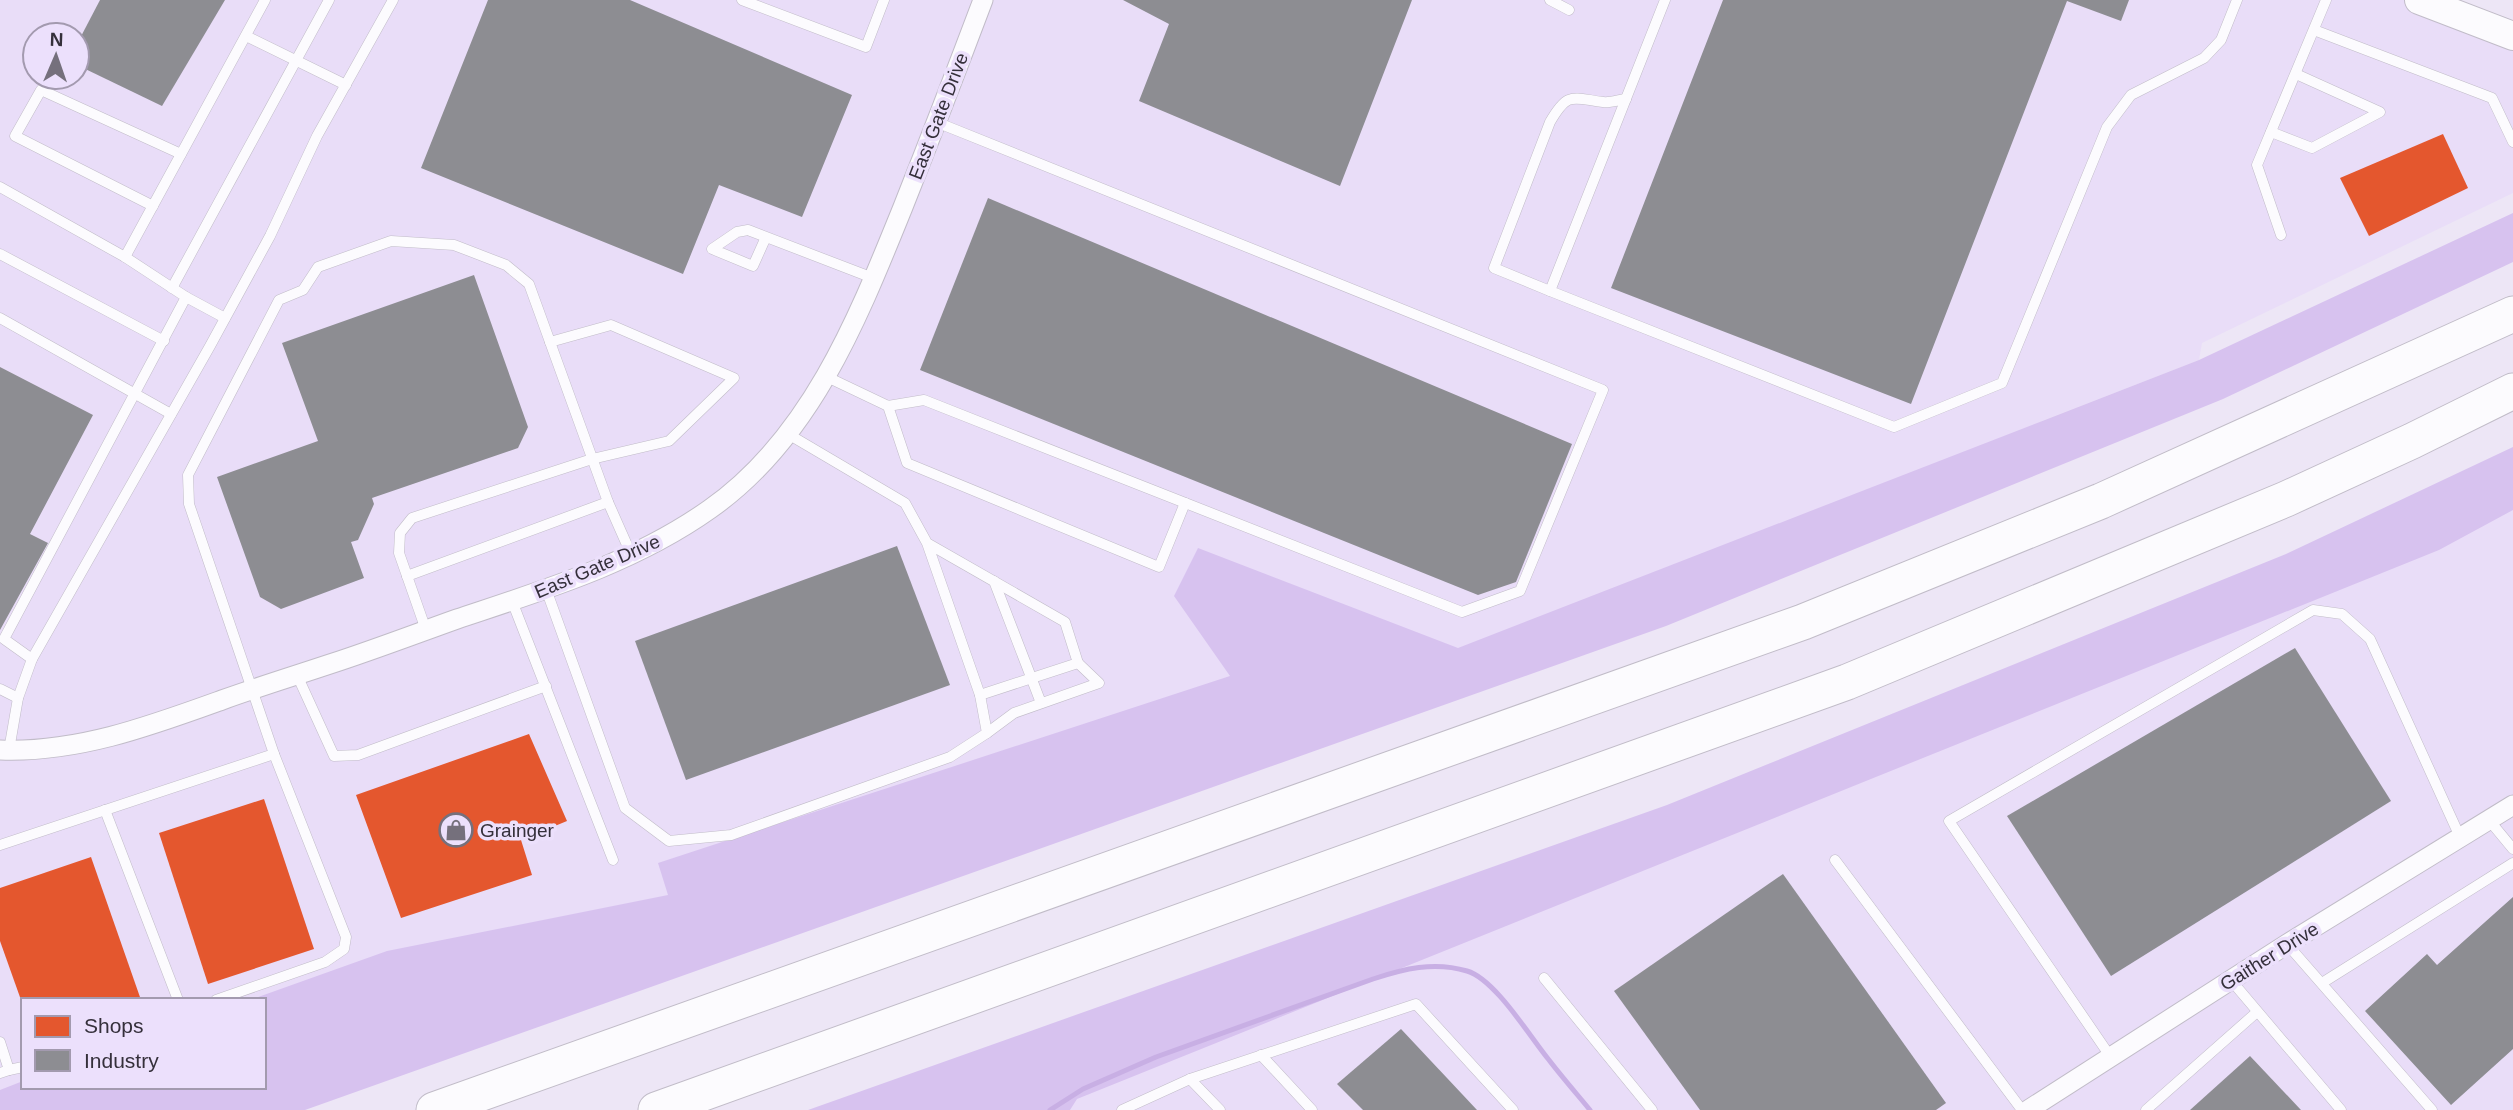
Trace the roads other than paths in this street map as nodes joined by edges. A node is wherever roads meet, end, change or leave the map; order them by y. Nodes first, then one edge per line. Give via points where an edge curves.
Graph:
1 (265, 0) edge
2 (329, 0) edge
3 (393, 0) edge
4 (742, 0) edge
5 (884, 0) edge
6 (983, 0) edge
7 (1550, 0) edge
8 (1665, 0) edge
9 (2237, 0) edge
10 (2326, 0) edge
11 (2419, 0) edge
12 (1569, 10) dead end
13 (2314, 30) junction
14 (246, 36) junction
15 (2513, 36) edge
16 (296, 61) junction
17 (2296, 74) junction
18 (346, 85) junction
19 (1626, 99) junction
20 (936, 122) junction
21 (2271, 132) junction
22 (2513, 142) edge
23 (181, 154) junction
24 (0, 187) edge
25 (153, 206) junction
26 (2281, 235) dead end
27 (766, 237) junction
28 (0, 254) edge
29 (125, 257) junction
30 (873, 278) junction
31 (172, 288) junction
32 (1550, 291) junction
33 (186, 297) junction
34 (2513, 314) edge
35 (0, 318) edge
36 (225, 318) junction
37 (164, 341) junction
38 (550, 342) junction
39 (825, 376) junction
40 (2513, 391) edge
41 (136, 394) junction
42 (888, 405) junction
43 (171, 414) junction
44 (788, 434) junction
45 (592, 459) junction
46 (608, 502) junction
47 (1185, 503) junction
48 (926, 543) junction
49 (631, 554) junction
50 (407, 576) junction
51 (994, 581) junction
52 (546, 589) junction
53 (512, 601) junction
54 (426, 630) junction
55 (32, 659) junction
56 (1078, 663) junction
57 (297, 675) junction
58 (1031, 678) junction
59 (546, 686) junction
60 (0, 689) edge
61 (252, 690) junction
62 (980, 695) junction
63 (19, 698) junction
64 (1041, 703) junction
65 (987, 733) junction
66 (4, 750) edge
67 (275, 754) junction
68 (2513, 805) edge
69 (105, 810) junction
70 (2489, 820) junction
71 (2460, 837) junction
72 (0, 845) edge
73 (2513, 849) edge
74 (613, 860) dead end
75 (1835, 860) dead end
76 (2513, 863) edge
77 (2287, 944) junction
78 (1544, 978) dead end
79 (2231, 979) junction
80 (2322, 983) junction
81 (177, 998) edge
82 (222, 998) edge
83 (2257, 1012) junction
84 (0, 1042) edge
85 (1261, 1055) junction
86 (2110, 1056) junction
87 (5, 1071) edge
88 (1190, 1079) junction
89 (434, 1110) edge
90 (656, 1110) edge
91 (1122, 1110) edge
92 (1220, 1110) edge
93 (1312, 1110) edge
94 (1513, 1110) edge
95 (1652, 1110) edge
96 (2025, 1110) edge
97 (2146, 1110) edge
98 (2341, 1110) edge
99 (2431, 1110) edge

1 - 14 lane
2 - 16 lane
3 - 18 lane
4 - 5 lane via 866,47
6 - 20 street, East Gate Drive
7 - 12 lane
8 - 19 lane
9 - 32 lane via 2221,40 2204,58 2131,95 2107,127 2003,383 1894,427
10 - 13 lane
11 - 15 street
13 - 17 lane
13 - 22 lane via 2492,98
14 - 16 lane
14 - 23 lane
16 - 18 lane
16 - 31 lane
17 - 21 lane
17 - 21 lane via 2380,112 2312,148
18 - 36 lane
19 - 32 lane
19 - 32 lane via 1606,103 1572,97 1561,103 1550,122 1494,268
20 - 30 street, East Gate Drive
20 - 47 lane via 1603,390 1520,592 1462,612
21 - 26 lane via 2258,165
23 - 25 lane
23 - 25 lane via 41,90 15,136
24 - 29 lane
25 - 29 lane
27 - 27 lane via 748,230 737,232 712,249 753,266
27 - 30 lane
28 - 37 lane
29 - 31 lane
30 - 39 street, East Gate Drive
31 - 33 lane
33 - 36 lane
33 - 37 lane
34 - 89 highway via 2101,500 1803,622
35 - 41 lane
36 - 43 lane
37 - 41 lane
38 - 45 lane
38 - 45 lane via 611,325 734,378 669,441
38 - 61 lane via 529,284 506,265 454,245 391,242 318,267 303,290 279,300 188,475 188,503
39 - 42 lane
39 - 44 street, East Gate Drive
40 - 90 highway via 2286,499 1847,682
41 - 43 lane
41 - 55 lane via 4,639
42 - 47 lane via 924,400
42 - 47 lane via 906,463 1159,567
43 - 55 lane
44 - 48 lane via 905,503
44 - 49 street, East Gate Drive via 754,472 710,509
45 - 46 lane
45 - 50 lane via 412,519 400,533 399,553
46 - 49 lane
46 - 50 lane
48 - 51 lane
48 - 62 lane
49 - 52 street, East Gate Drive
50 - 54 lane
51 - 56 lane via 1065,622
51 - 58 lane
52 - 53 street, East Gate Drive
52 - 65 lane via 625,808 669,841 730,835 950,757
53 - 54 street, East Gate Drive
53 - 59 lane
54 - 57 street, East Gate Drive
55 - 63 lane
56 - 58 lane
56 - 64 lane via 1098,683
57 - 59 lane via 334,755 358,755
57 - 61 street, East Gate Drive
58 - 62 lane
58 - 64 lane
59 - 74 lane
60 - 63 lane
61 - 66 street, East Gate Drive via 114,736 41,750
61 - 67 lane
62 - 65 lane
63 - 66 lane
64 - 65 lane via 1014,713
67 - 69 lane
67 - 82 lane via 346,937 344,949 325,962
68 - 70 street, Gaither Drive
69 - 72 lane
69 - 81 lane
70 - 71 street, Gaither Drive
70 - 73 lane
71 - 77 street, Gaither Drive
71 - 86 lane via 2370,639 2342,614 2313,610 1949,821
75 - 96 lane
76 - 80 lane
77 - 79 street, Gaither Drive
77 - 80 lane
78 - 95 lane
79 - 83 lane
79 - 86 street, Gaither Drive
80 - 99 lane
83 - 97 lane
83 - 98 lane
84 - 87 lane
85 - 88 lane
85 - 93 lane
85 - 94 lane via 1416,1004
86 - 96 street, Gaither Drive
88 - 91 lane
88 - 92 lane

